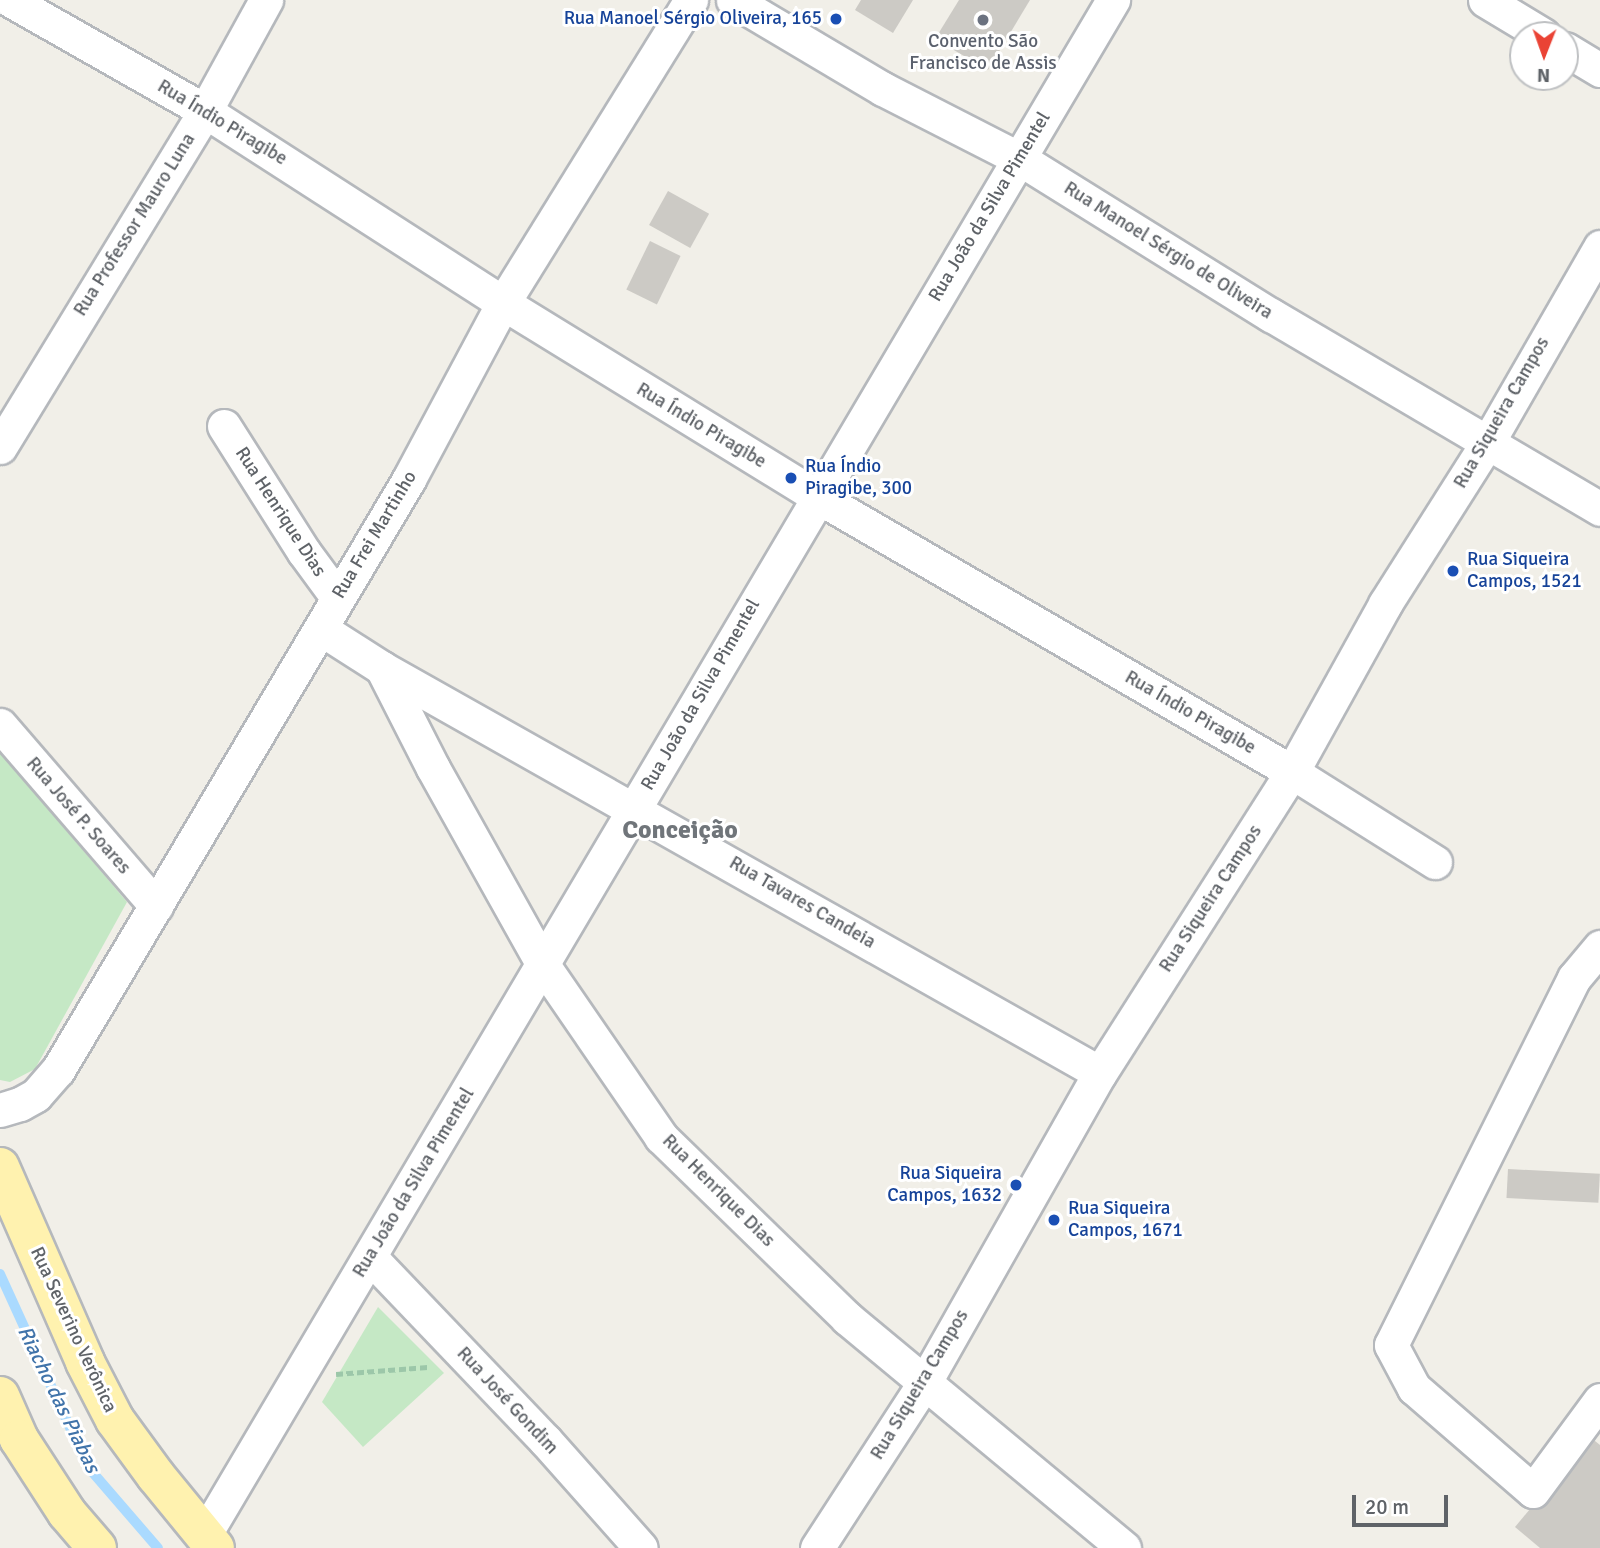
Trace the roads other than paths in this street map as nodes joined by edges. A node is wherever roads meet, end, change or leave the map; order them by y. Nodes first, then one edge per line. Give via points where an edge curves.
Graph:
1 (10, 0) edge
2 (266, 0) edge
3 (691, 0) edge
4 (733, 0) edge
5 (1113, 0) edge
6 (1485, 0) edge
7 (1520, 21) edge
8 (1579, 57) edge
9 (1600, 70) edge
10 (205, 111) junction
11 (1020, 159) junction
12 (1600, 247) edge
13 (503, 303) junction
14 (224, 426) dead end
15 (1488, 442) junction
16 (0, 447) edge
17 (818, 497) junction
18 (1600, 509) edge
19 (337, 597) junction
20 (321, 629) junction
21 (382, 668) junction
22 (0, 725) edge
23 (1292, 772) junction
24 (634, 809) junction
25 (1435, 862) dead end
26 (156, 906) junction
27 (1600, 947) edge
28 (543, 965) junction
29 (1100, 1073) junction
30 (0, 1110) edge
31 (0, 1167) edge
32 (370, 1257) junction
33 (926, 1380) junction
34 (0, 1396) edge
35 (1600, 1400) edge
36 (210, 1541) edge
37 (97, 1548) edge
38 (641, 1548) edge
39 (817, 1548) edge
40 (1124, 1548) edge

1 - 10 street, Rua Índio Piragibe
2 - 10 street, Rua Professor Mauro Luna
3 - 13 street, Rua Frei Martinho
4 - 11 street, Rua Manoel Sérgio de Oliveira via 883,89
5 - 11 street, Rua João da Silva Pimentel
6 - 7 street
8 - 9 street
10 - 13 street, Rua Índio Piragibe
10 - 16 street, Rua Professor Mauro Luna
11 - 15 street, Rua Manoel Sérgio de Oliveira via 1271,315
11 - 17 street, Rua João da Silva Pimentel
12 - 15 street, Rua Siqueira Campos
13 - 17 street, Rua Índio Piragibe
13 - 19 street, Rua Frei Martinho via 409,479
14 - 19 street, Rua Henrique Dias
15 - 18 street, Rua Manoel Sérgio de Oliveira
15 - 23 street, Rua Siqueira Campos via 1385,604
17 - 23 street, Rua Índio Piragibe
17 - 24 street, Rua João da Silva Pimentel
19 - 20 street, Rua Frei Martinho
20 - 21 street, Rua Tavares Candeia
20 - 26 street, Rua Frei Martinho
21 - 24 street, Rua Tavares Candeia
21 - 28 street, Rua Henrique Dias via 432,768
22 - 26 street, Rua José P. Soares
23 - 25 street, Rua Índio Piragibe
23 - 29 street, Rua Siqueira Campos
24 - 28 street, Rua João da Silva Pimentel
24 - 29 street, Rua Tavares Candeia
26 - 30 street, Rua Frei Martinho via 58,1070 36,1095
27 - 35 street via 1574,978 1391,1345 1414,1388 1533,1491
28 - 32 street, Rua João da Silva Pimentel
28 - 33 street, Rua Henrique Dias via 662,1138 847,1318
29 - 33 street, Rua Siqueira Campos
31 - 36 main road, Rua Severino Verônica via 115,1420
32 - 36 street, Rua João da Silva Pimentel
32 - 38 street, Rua José Gondim
33 - 39 street, Rua Siqueira Campos
33 - 40 street, Rua Henrique Dias
34 - 37 main road via 19,1439 67,1513

